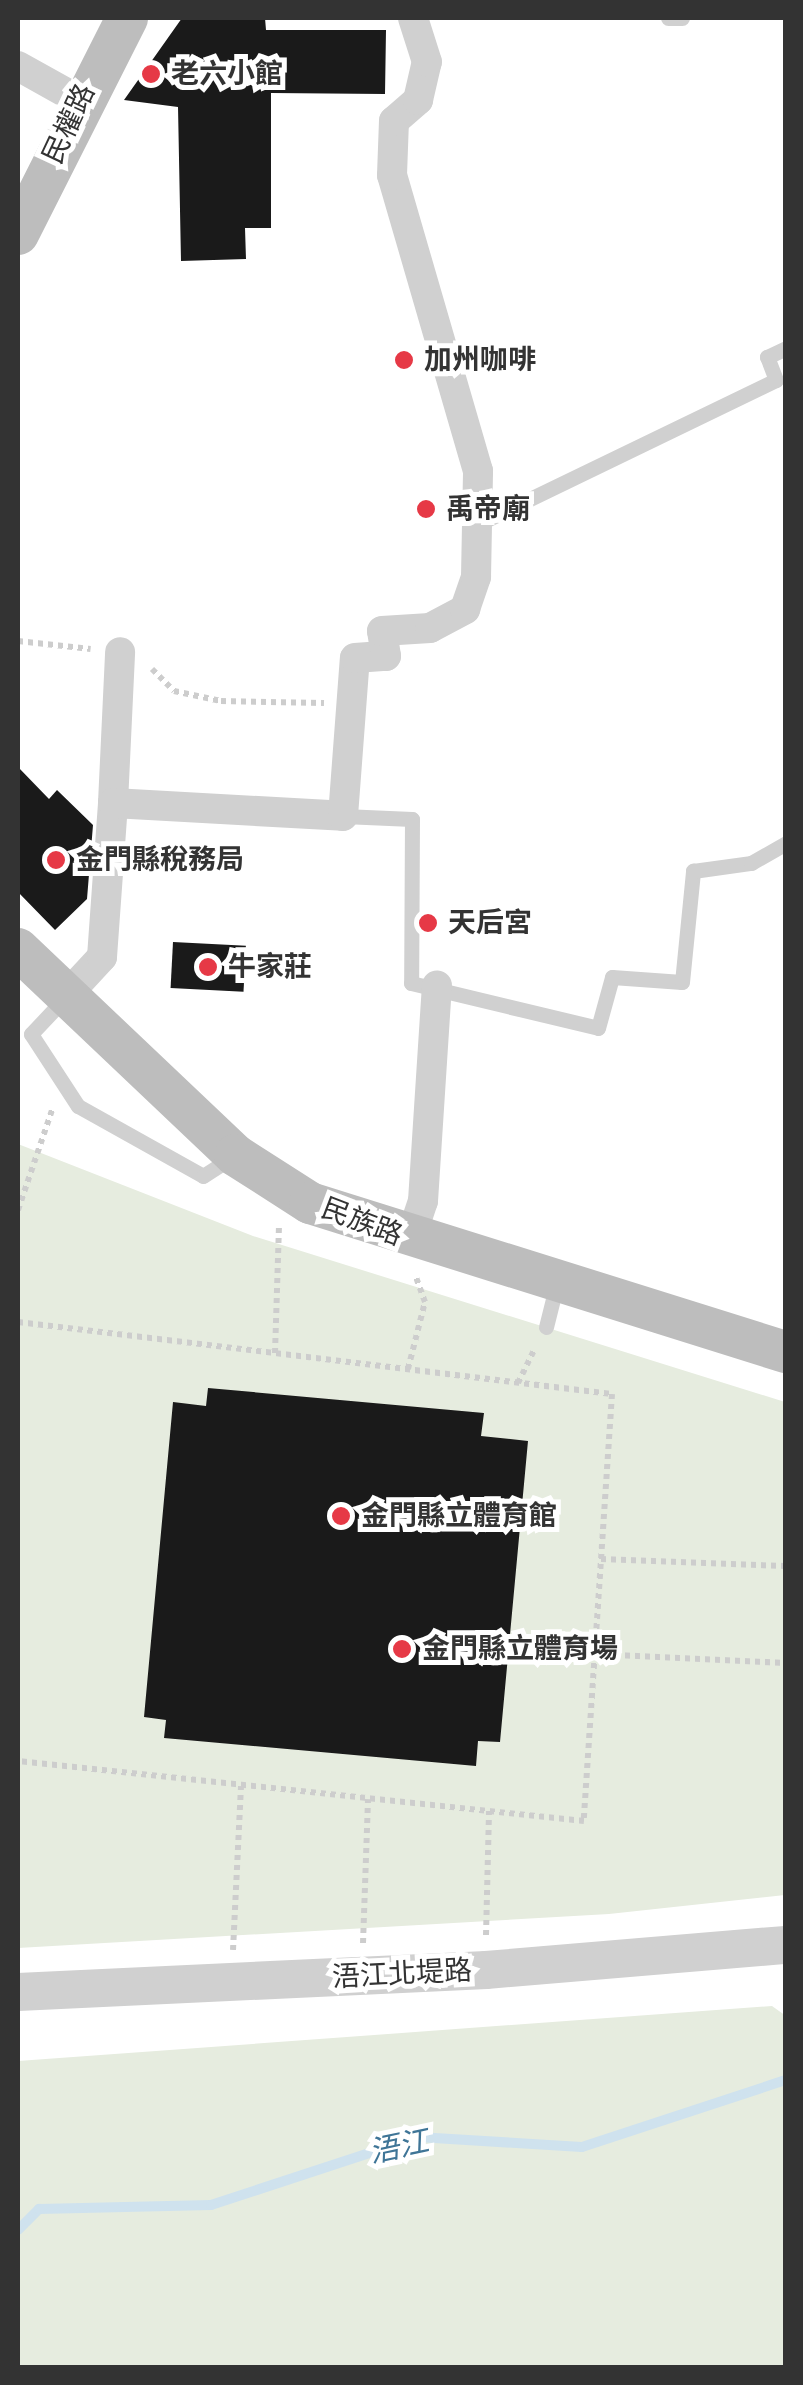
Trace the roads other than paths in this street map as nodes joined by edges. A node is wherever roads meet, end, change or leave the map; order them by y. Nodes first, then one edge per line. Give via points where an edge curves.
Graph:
1 (127, 18) edge
2 (668, 18) edge
3 (682, 18) edge
4 (421, 20) edge
5 (18, 66) edge
6 (79, 100) junction
7 (18, 234) edge
8 (786, 348) edge
9 (476, 525) junction
10 (120, 652) road end
11 (113, 803) junction
12 (343, 816) junction
13 (786, 843) edge
14 (18, 949) edge
15 (436, 985) junction
16 (66, 996) junction
17 (235, 1155) junction
18 (410, 1240) junction
19 (556, 1283) junction
20 (546, 1327) road end
21 (786, 1352) edge
22 (786, 1946) edge
23 (18, 1992) edge

1 - 6 main road, 民權路
2 - 3 lane
4 - 9 street via 427,62 418,100 394,121 392,175 478,471
5 - 6 street
6 - 7 main road, 民權路
8 - 9 lane via 767,357 776,380
9 - 12 street via 476,577 465,609 430,628 382,631 386,656 355,658
10 - 11 street
11 - 12 street
11 - 16 street via 102,957
12 - 15 lane via 412,819 410,983
13 - 15 lane via 751,863 693,870 682,982 612,977 598,1028
14 - 16 main road, 民族路
15 - 18 street via 422,1202
16 - 17 main road, 民族路
16 - 17 lane via 32,1034 78,1106 203,1176
17 - 18 main road, 民族路 via 310,1202
18 - 19 main road, 民族路
19 - 20 lane
19 - 21 main road, 民族路
22 - 23 street, 浯江北堤路 via 486,1970

